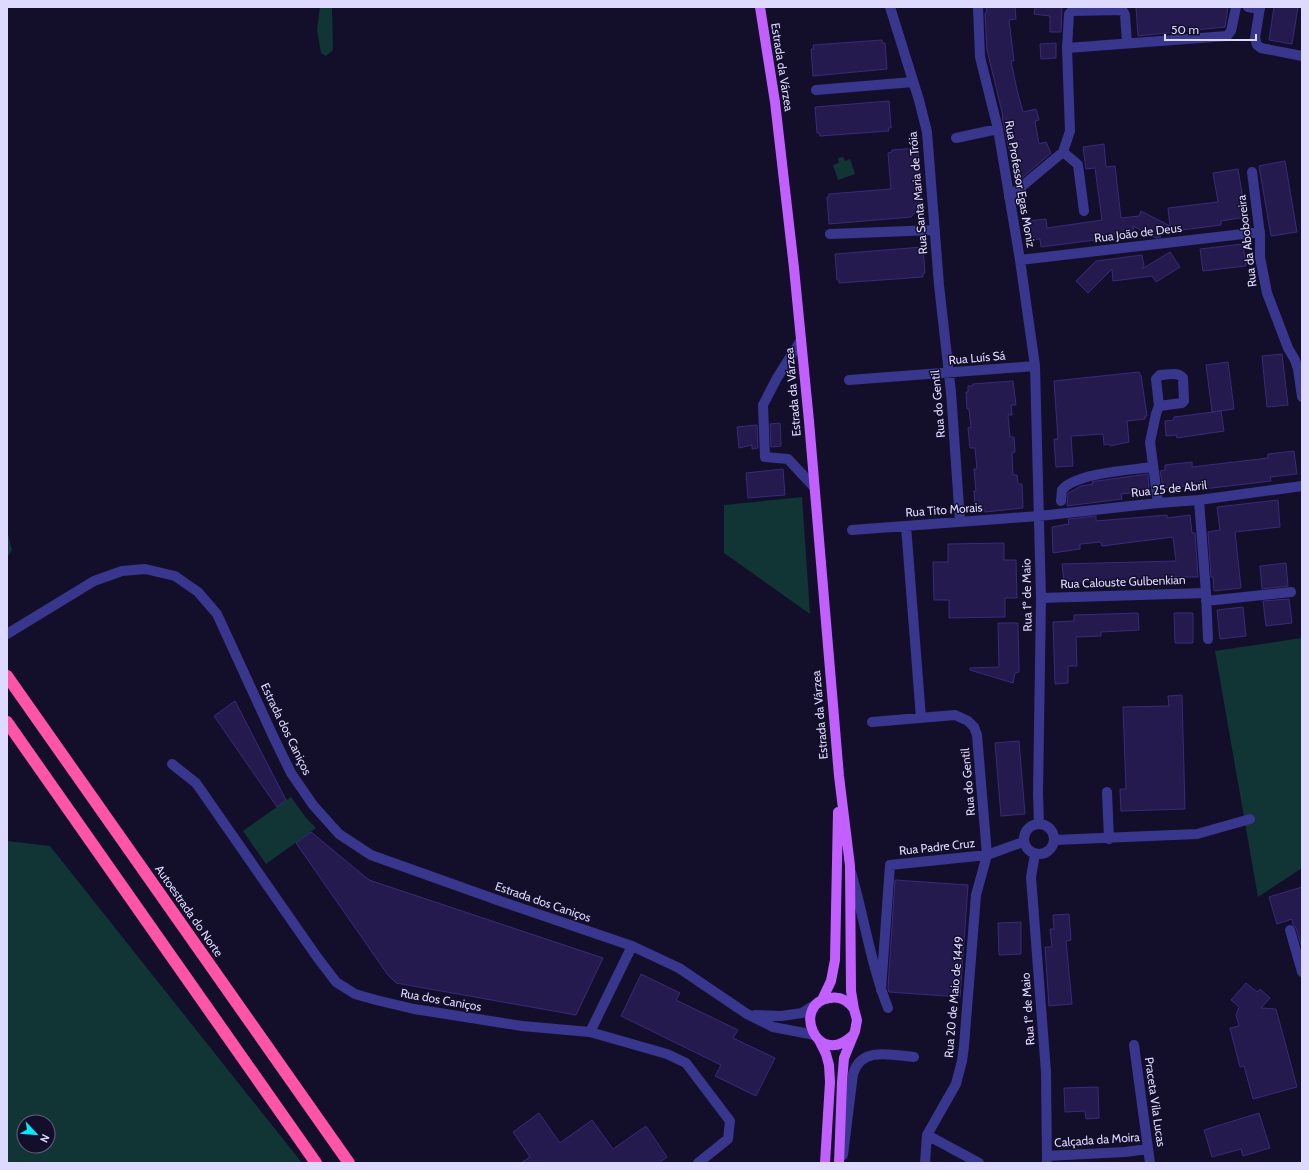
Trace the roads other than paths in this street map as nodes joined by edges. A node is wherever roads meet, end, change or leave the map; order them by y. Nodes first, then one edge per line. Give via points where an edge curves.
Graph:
1 (760, 7) edge
2 (890, 7) edge
3 (978, 7) edge
4 (1236, 7) edge
5 (1248, 7) edge
6 (1260, 8) edge
7 (1127, 43) junction
8 (1067, 48) junction
9 (1302, 56) edge
10 (913, 82) junction
11 (816, 90) dead end
12 (998, 129) junction
13 (956, 138) dead end
14 (1063, 152) junction
15 (1252, 172) dead end
16 (1009, 197) junction
17 (1084, 211) dead end
18 (935, 230) junction
19 (1260, 232) junction
20 (830, 234) dead end
21 (1020, 260) junction
22 (939, 285) joint
23 (801, 340) junction
24 (1035, 366) junction
25 (948, 373) junction
26 (850, 380) dead end
27 (1302, 397) edge
28 (1159, 406) dead end
29 (1152, 467) junction
30 (1302, 486) edge
31 (814, 487) junction
32 (1199, 500) junction
33 (1061, 502) dead end
34 (1158, 503) junction
35 (1039, 516) junction
36 (960, 521) junction
37 (906, 526) junction
38 (852, 530) dead end
39 (1291, 592) dead end
40 (1206, 597) junction
41 (1041, 598) junction
42 (7, 634) edge
43 (1208, 639) dead end
44 (9, 679) edge
45 (921, 718) junction
46 (7, 722) edge
47 (872, 722) dead end
48 (172, 764) dead end
49 (839, 776) junction
50 (1107, 792) dead end
51 (1250, 819) dead end
52 (1039, 824) junction
53 (1109, 839) junction
54 (1054, 840) junction
55 (1023, 842) junction
56 (1035, 854) junction
57 (987, 855) junction
58 (850, 866) junction
59 (1290, 930) dead end
60 (632, 946) junction
61 (1302, 972) edge
62 (881, 990) junction
63 (820, 1002) junction
64 (888, 1008) dead end
65 (854, 1009) junction
66 (747, 1014) junction
67 (590, 1032) junction
68 (852, 1036) junction
69 (817, 1037) junction
70 (1134, 1045) dead end
71 (914, 1057) dead end
72 (927, 1135) junction
73 (1148, 1149) junction
74 (1047, 1160) edge
75 (316, 1163) edge
76 (349, 1163) edge
77 (698, 1163) edge
78 (825, 1163) edge
79 (840, 1163) edge
80 (925, 1163) edge
81 (980, 1163) edge
82 (1150, 1163) edge

1 - 23 main road, Estrada da Várzea via 775,102
2 - 10 street, Rua Santa Maria de Tróia
3 - 12 street, Rua Professor Egas Moniz via 980,57
4 - 7 street via 1231,31 1227,36
5 - 6 street
6 - 9 street via 1255,42 1257,45
7 - 8 street
7 - 8 street via 1126,15 1123,11 1072,11 1068,16
8 - 14 street via 1070,131
10 - 11 street
10 - 18 street, Rua Santa Maria de Tróia via 927,132
12 - 13 street
12 - 16 street, Rua Professor Egas Moniz
14 - 16 street
14 - 17 street via 1078,166
15 - 19 street, Rua da Aboboreira
16 - 21 street, Rua Professor Egas Moniz
18 - 20 street
18 - 22 street, Rua Santa Maria de Tróia
19 - 21 street, Rua João de Deus
19 - 27 street, Rua da Aboboreira via 1260,257 1267,293 1295,360
21 - 24 street, Rua Professor Egas Moniz
22 - 25 street, Rua do Gentil
23 - 31 main road, Estrada da Várzea
23 - 31 street via 763,405 765,457 788,459
24 - 25 street, Rua Luís Sá
24 - 35 street, Rua 1º de Maio
25 - 26 street, Rua Luís Sá
25 - 36 street, Rua do Gentil
28 - 29 street via 1150,442
29 - 33 street via 1086,477 1062,490
29 - 34 street
30 - 32 street, Rua 25 de Abril
31 - 49 main road, Estrada da Várzea
32 - 34 street, Rua 25 de Abril
32 - 40 street
34 - 35 street, Rua 25 de Abril
35 - 36 street, Rua Tito Morais
35 - 41 street, Rua 1º de Maio
36 - 37 street, Rua Tito Morais
37 - 38 street, Rua Tito Morais
37 - 45 street
39 - 40 street, Rua Calouste Gulbenkian
40 - 41 street, Rua Calouste Gulbenkian
40 - 43 street
41 - 52 street, Rua 1º de Maio
42 - 60 street, Estrada dos Caniços via 94,581 115,573 145,569 176,576 198,592 217,614 291,773 313,805 339,834 371,855
44 - 76 highway, Autoestrada do Norte
45 - 47 street, Rua do Gentil
45 - 57 street, Rua do Gentil via 955,715 968,721 976,731
46 - 75 highway
48 - 67 street, Rua dos Caniços via 196,783 336,982 355,994 414,1009 522,1026
49 - 58 main road, Estrada da Várzea
49 - 63 main road, Estrada da Várzea via 835,960 831,981
50 - 53 street
51 - 53 street via 1197,834
52 - 54 street via 1051,831
52 - 55 street via 1027,829
53 - 54 street
54 - 56 street via 1048,852
55 - 56 street via 1027,850
55 - 57 street
56 - 74 street, Rua 1º de Maio via 1031,877 1046,1072
57 - 62 street, Rua Padre Cruz via 890,866
57 - 72 street, Rua 20 de Maio de 1449 via 976,895 960,1072 952,1092
58 - 62 street
58 - 65 main road, Estrada da Várzea
59 - 61 street
60 - 66 street, Estrada dos Caniços via 679,968
60 - 67 street
62 - 64 street
63 - 65 main road via 832,998 841,999
63 - 66 street, Estrada dos Caniços via 802,1013 781,1016
63 - 69 main road, Estrada da Várzea via 810,1017 812,1031
65 - 68 main road, Estrada da Várzea via 857,1020
66 - 69 street, Estrada dos Caniços via 773,1027
67 - 77 street, Rua dos Caniços via 667,1054 686,1063 730,1121 728,1139
68 - 69 main road via 837,1044 824,1043
68 - 79 main road, Estrada da Várzea via 844,1058
69 - 78 main road, Estrada da Várzea via 829,1065
70 - 73 street, Praceta Vila Lucas
71 - 79 street via 876,1054 859,1061 853,1074
72 - 80 street
72 - 81 street
73 - 74 street, Calçada da Moira
73 - 82 street, Praceta Vila Lucas

